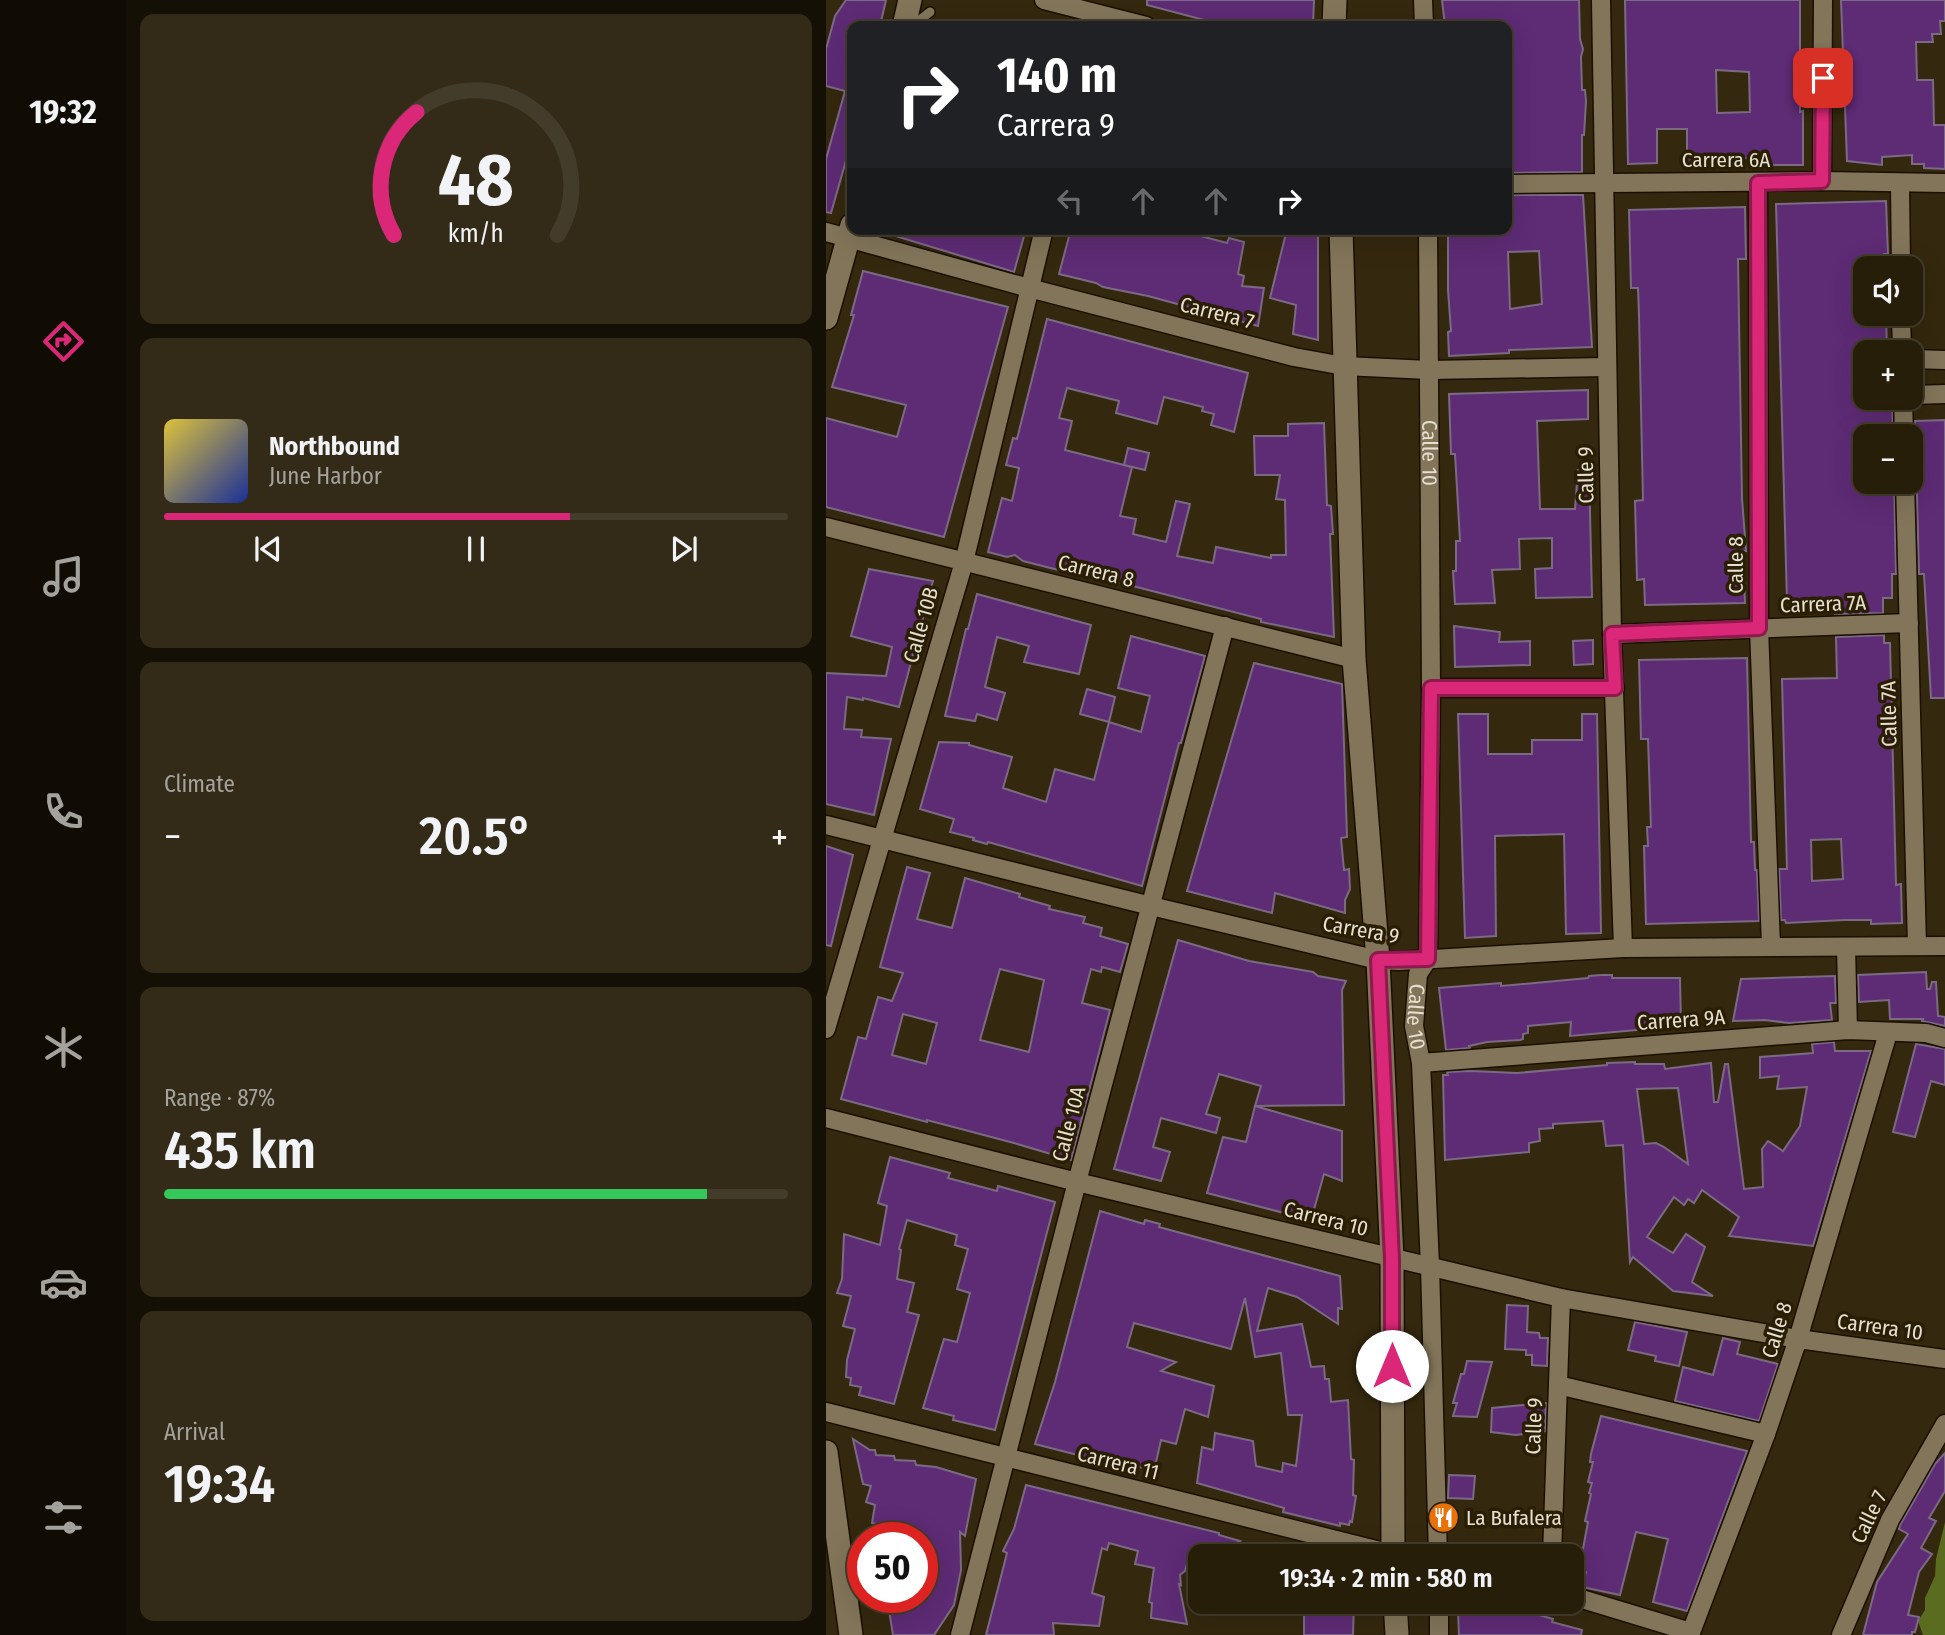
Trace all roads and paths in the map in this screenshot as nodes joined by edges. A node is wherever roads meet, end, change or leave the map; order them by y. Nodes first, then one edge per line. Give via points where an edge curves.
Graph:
1 (1044, 0) edge
2 (1335, 0) edge
3 (1423, 0) edge
4 (1601, 0) edge
5 (1823, 0) edge
6 (920, 6) edge
7 (1102, 14) edge
8 (908, 21) edge
9 (1128, 21) edge
10 (1334, 21) edge
11 (1424, 21) edge
12 (1822, 181) junction
13 (1758, 183) junction
14 (1945, 183) edge
15 (1512, 184) edge
16 (1604, 184) junction
17 (1900, 184) junction
18 (847, 231) edge
19 (826, 232) edge
20 (850, 235) edge
21 (863, 235) edge
22 (1042, 235) edge
23 (1341, 235) edge
24 (1428, 235) edge
25 (1901, 256) edge
26 (1028, 288) junction
27 (826, 318) edge
28 (1923, 359) edge
29 (1945, 360) edge
30 (1344, 366) junction
31 (1607, 367) junction
32 (1429, 370) junction
33 (1945, 394) edge
34 (1923, 395) edge
35 (1905, 494) edge
36 (826, 527) edge
37 (964, 562) junction
38 (1909, 623) junction
39 (1225, 626) junction
40 (1759, 628) junction
41 (1612, 634) junction
42 (1354, 659) junction
43 (1431, 688) junction
44 (1615, 688) junction
45 (826, 825) edge
46 (882, 838) junction
47 (1151, 906) junction
48 (1771, 946) junction
49 (1917, 946) junction
50 (1945, 946) edge
51 (1846, 947) junction
52 (1623, 948) junction
53 (1428, 959) junction
54 (1378, 960) junction
55 (826, 1029) edge
56 (1848, 1030) junction
57 (1888, 1033) junction
58 (1945, 1038) edge
59 (1421, 1063) junction
60 (826, 1118) edge
61 (1077, 1182) junction
62 (1392, 1259) junction
63 (1430, 1266) junction
64 (1561, 1298) junction
65 (1798, 1339) junction
66 (1945, 1359) edge
67 (1558, 1385) junction
68 (826, 1412) edge
69 (1945, 1424) edge
70 (1766, 1434) junction
71 (826, 1451) edge
72 (1004, 1458) junction
73 (1351, 1544) edge
74 (1395, 1544) edge
75 (1438, 1544) edge
76 (1552, 1544) edge
77 (1584, 1600) edge
78 (1396, 1614) edge
79 (1438, 1614) edge
80 (1691, 1633) edge
81 (851, 1635) edge
82 (960, 1635) edge
83 (1397, 1635) edge
84 (1439, 1635) edge
85 (1841, 1635) edge

1 - 7 street
2 - 10 main road
3 - 11 street
4 - 16 street, Calle 9
5 - 12 street
6 - 8 main road
7 - 9 street
12 - 13 street, Carrera 6A
12 - 17 street, Carrera 6A
13 - 16 street, Carrera 6A
13 - 40 street, Calle 8
14 - 17 street, Carrera 6A
15 - 16 street, Carrera 6A
16 - 31 street, Calle 9
17 - 25 street
18 - 19 street, Carrera 7
20 - 27 main road
21 - 26 street, Carrera 7
22 - 26 street, Calle 10B
23 - 30 main road, Calle 10
24 - 32 street, Calle 10
26 - 30 street, Carrera 7
26 - 37 street, Calle 10B
28 - 29 street
30 - 32 street, Carrera 7
30 - 42 main road, Calle 10
31 - 32 street, Carrera 7
31 - 41 street, Calle 9
32 - 43 street, Calle 10
33 - 34 street
35 - 38 street, Calle 7A
36 - 37 street, Carrera 8
37 - 39 street, Carrera 8
37 - 46 street, Calle 10B
38 - 40 street, Carrera 7A
38 - 49 street, Calle 7A
39 - 42 street, Carrera 8
39 - 47 street, Calle 10A
40 - 41 street, Carrera 7A
40 - 48 street, Calle 8
41 - 44 street, Calle 9
42 - 54 main road, Calle 10
43 - 44 street
43 - 53 street, Calle 10
44 - 52 street, Calle 9
45 - 46 street, Carrera 9
46 - 47 street, Carrera 9
46 - 55 street, Calle 10B
47 - 54 street, Carrera 9
47 - 61 street, Calle 10A
48 - 51 street, Carrera 9
48 - 52 street, Carrera 9
49 - 50 street, Carrera 9
49 - 51 street, Carrera 9
51 - 56 street
52 - 53 street, Carrera 9
53 - 54 street, Carrera 9
53 - 59 street, Calle 10 via 1418,974 1415,991 1413,1026
54 - 62 main road, Calle 10
56 - 57 street, Carrera 9A
56 - 59 street, Carrera 9A
57 - 58 street, Carrera 9A
57 - 65 street, Calle 8
59 - 63 street, Calle 10
60 - 61 street, Carrera 10
61 - 62 street, Carrera 10
61 - 72 street, Calle 10A
62 - 63 street, Carrera 10
62 - 74 main road, Calle 10
63 - 64 street, Carrera 10
63 - 75 street, Calle 10
64 - 65 street, Carrera 10
64 - 67 street, Calle 9
65 - 66 street, Carrera 10
65 - 70 street, Calle 8
67 - 70 street
67 - 76 street, Calle 9
68 - 72 street, Carrera 11
69 - 85 street, Calle 7 via 1890,1520
70 - 80 street, Calle 8
71 - 81 main road
72 - 73 street, Carrera 11
72 - 82 street, Calle 10A
77 - 80 street
78 - 83 main road
79 - 84 street

